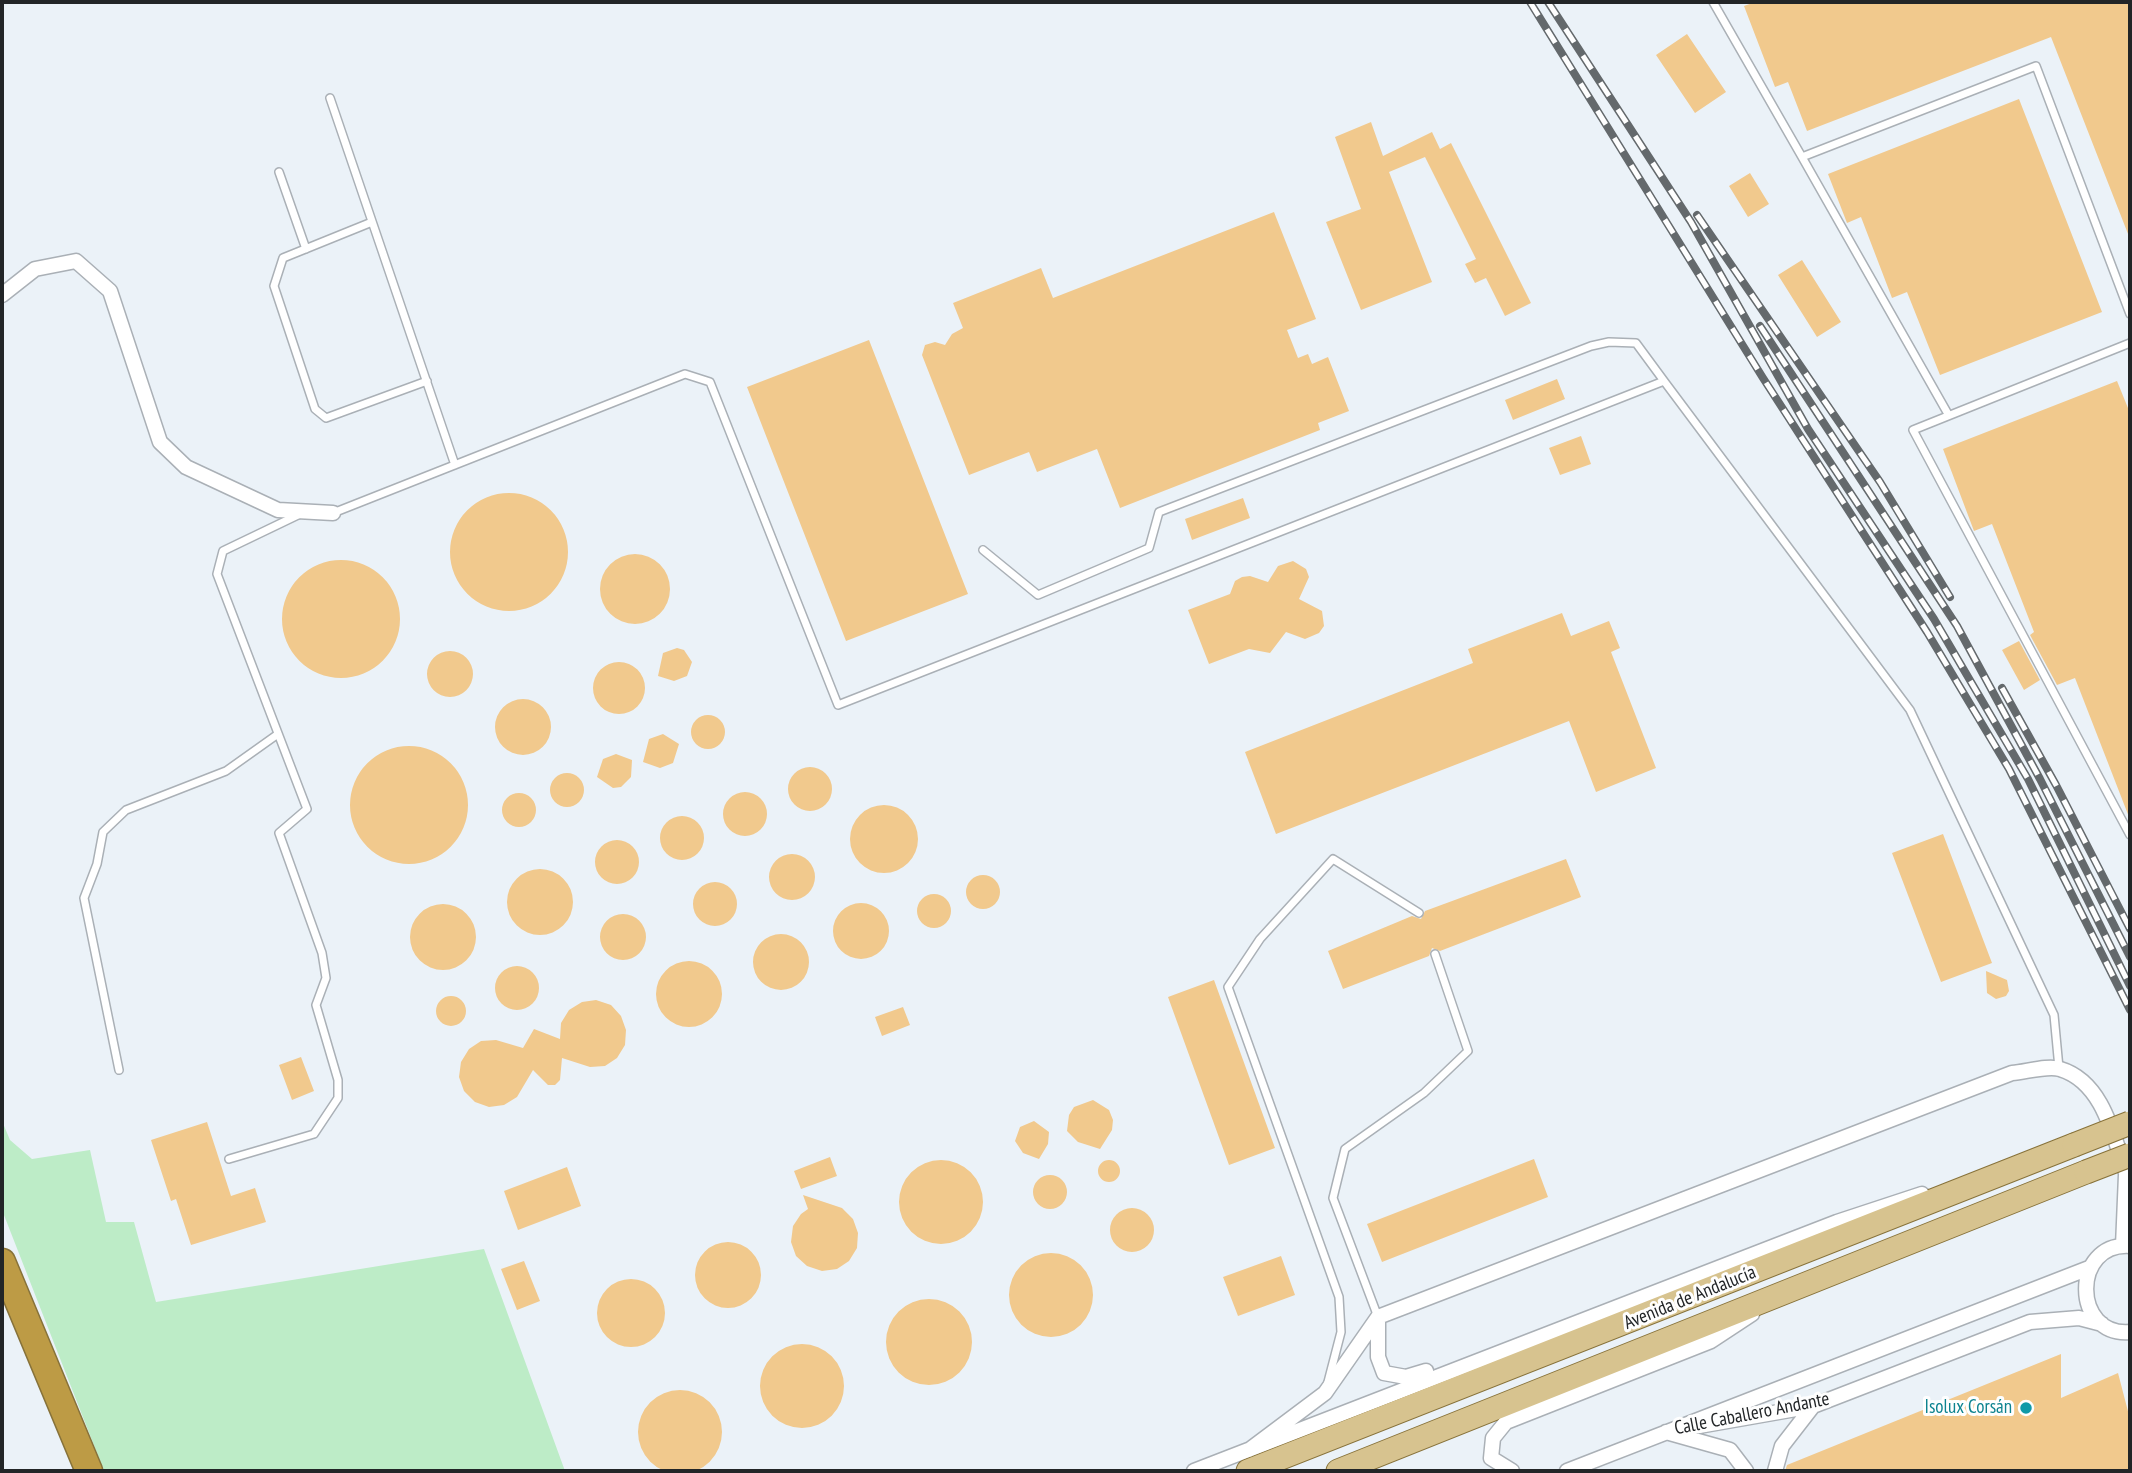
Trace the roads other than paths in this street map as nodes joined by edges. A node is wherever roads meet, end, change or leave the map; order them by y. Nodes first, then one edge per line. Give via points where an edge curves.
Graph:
1 (1713, 2) edge
2 (330, 98) dead end
3 (1802, 157) junction
4 (279, 172) dead end
5 (372, 222) junction
6 (306, 249) junction
7 (2, 295) edge
8 (2130, 314) edge
9 (2130, 342) edge
10 (427, 381) junction
11 (1664, 381) junction
12 (1948, 414) junction
13 (456, 465) junction
14 (305, 512) junction
15 (333, 513) joint
16 (983, 550) dead end
17 (278, 734) junction
18 (2130, 835) edge
19 (1419, 913) dead end
20 (1435, 954) dead end
21 (2059, 1068) junction
22 (120, 1070) dead end
23 (2130, 1123) edge
24 (2074, 1145) junction
25 (229, 1159) dead end
26 (2129, 1172) edge
27 (2127, 1246) edge
28 (2, 1262) edge
29 (2089, 1268) junction
30 (2, 1287) edge
31 (1791, 1290) junction
32 (1378, 1317) junction
33 (2102, 1324) junction
34 (2128, 1335) edge
35 (1512, 1346) junction
36 (1325, 1393) junction
37 (1813, 1406) junction
38 (1667, 1432) junction
39 (1248, 1461) edge
40 (73, 1471) edge
41 (89, 1471) edge
42 (1194, 1471) edge
43 (1338, 1471) edge
44 (1512, 1471) edge
45 (1567, 1471) edge
46 (1746, 1471) edge
47 (1775, 1471) edge

1 - 3 lane
2 - 5 lane
3 - 8 lane via 2036,66
3 - 12 lane
4 - 6 lane
5 - 6 lane
5 - 10 lane
6 - 10 lane via 283,258 274,286 315,410 326,418
7 - 14 street via 35,269 76,261 110,291 160,442 186,467 278,510
9 - 12 lane
10 - 13 lane
11 - 13 lane via 838,705 710,383 685,374
11 - 16 lane via 1636,343 1591,346 1159,512 1149,548 1038,596
11 - 21 lane via 1910,710 2054,1016
12 - 18 lane via 1913,430
13 - 15 lane
14 - 15 street
14 - 17 lane via 223,551 217,574
17 - 22 lane via 226,771 126,810 103,832 84,898
17 - 25 lane via 307,809 279,833 321,953 326,978 316,1005 338,1080 338,1098 314,1134
19 - 36 lane via 1333,859 1260,939 1228,987 1339,1297 1341,1332
20 - 32 lane via 1468,1051 1424,1093 1345,1149 1333,1198
21 - 26 street via 2082,1081 2107,1115
21 - 32 street via 2012,1073
23 - 24 main road, Avenida de Andalucía, bridge
24 - 35 street via 1837,1222
24 - 39 main road, Avenida de Andalucía
26 - 27 street
26 - 31 main road, Avenida de Andalucía, bridge via 2086,1172
27 - 29 street, Calle Caballero Andante via 2109,1250
28 - 41 highway
29 - 33 street via 2085,1298
29 - 38 street, Calle Caballero Andante
30 - 40 highway
31 - 43 main road, Avenida de Andalucía
31 - 44 street via 1710,1340 1506,1422 1493,1438 1491,1458
32 - 35 street via 1378,1357 1384,1373 1406,1377
32 - 36 street
33 - 34 street, Calle Caballero Andante
33 - 37 street, Calle Caballero Andante via 2079,1318 2030,1322
35 - 39 street
36 - 39 street
37 - 38 street, Calle Caballero Andante
37 - 47 street via 1782,1446
38 - 45 street
38 - 46 street via 1730,1450
39 - 42 street

